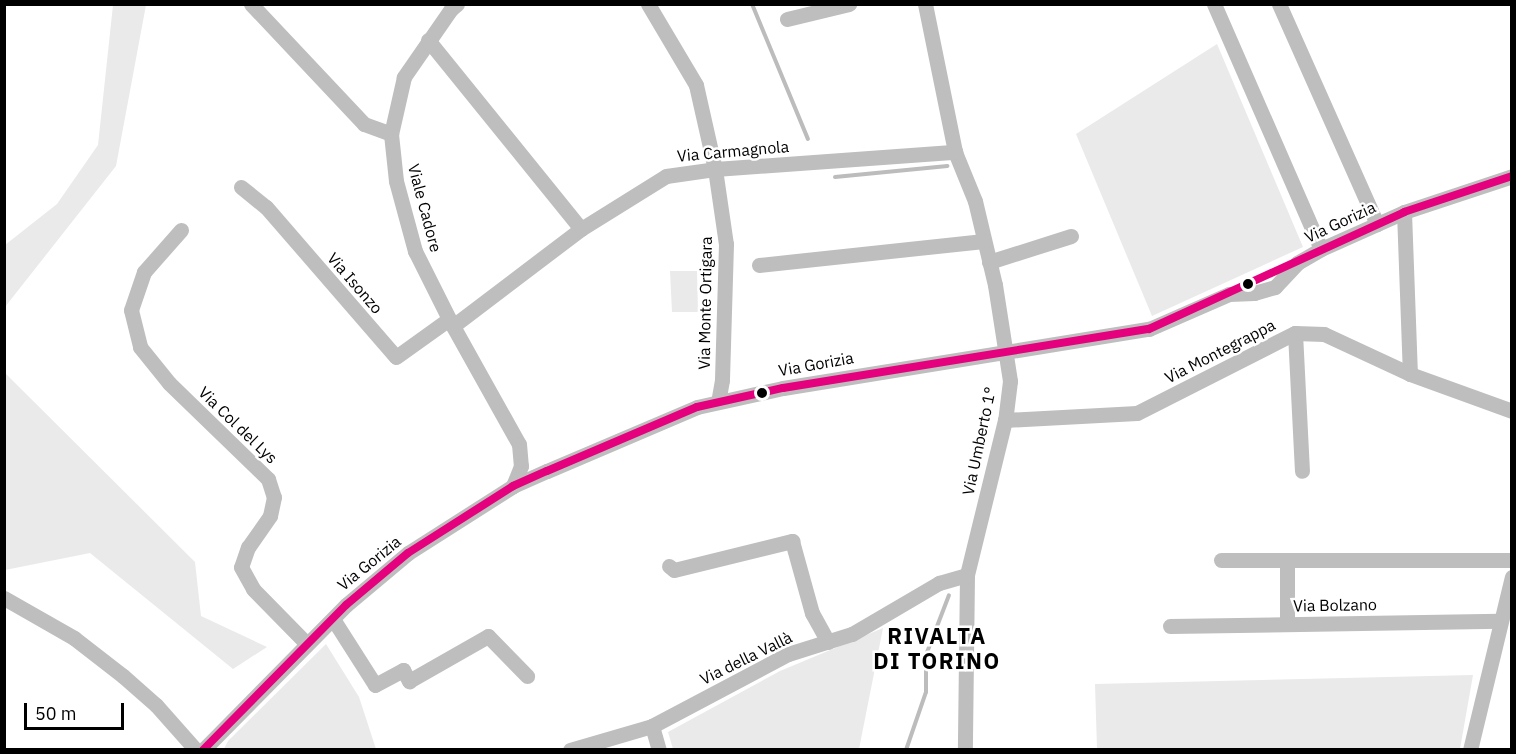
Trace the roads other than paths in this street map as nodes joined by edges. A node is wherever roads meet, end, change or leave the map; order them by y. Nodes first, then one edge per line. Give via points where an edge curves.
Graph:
1 (251, 4) edge
2 (648, 4) edge
3 (849, 4) edge
4 (925, 4) edge
5 (1214, 4) edge
6 (1279, 4) edge
7 (451, 6) edge
8 (787, 19) dead end
9 (428, 40) junction
10 (391, 134) junction
11 (955, 152) junction
12 (715, 169) junction
13 (1512, 176) edge
14 (241, 187) dead end
15 (1404, 212) junction
16 (1377, 224) junction
17 (581, 229) junction
18 (181, 230) dead end
19 (1071, 236) dead end
20 (984, 241) junction
21 (1321, 249) junction
22 (989, 262) junction
23 (759, 265) dead end
24 (451, 322) junction
25 (1295, 333) junction
26 (1007, 351) junction
27 (1410, 374) junction
28 (718, 402) junction
29 (1512, 411) edge
30 (1005, 420) junction
31 (1302, 471) dead end
32 (513, 486) junction
33 (1221, 560) dead end
34 (1287, 560) junction
35 (1512, 560) edge
36 (669, 566) dead end
37 (967, 575) junction
38 (1512, 577) edge
39 (4, 598) edge
40 (333, 619) junction
41 (1500, 621) junction
42 (1287, 624) junction
43 (1170, 626) dead end
44 (828, 642) junction
45 (308, 644) junction
46 (527, 676) dead end
47 (652, 726) junction
48 (196, 750) edge
49 (203, 750) edge
50 (570, 750) edge
51 (659, 750) edge
52 (965, 750) edge
53 (1470, 750) edge

1 - 10 street via 364,123
2 - 12 street, Via Monte Ortigara via 696,85
3 - 8 street
4 - 11 street, Via Umberto 1°
5 - 21 street
6 - 16 street
7 - 9 street, Viale Cadore
9 - 10 street, Viale Cadore via 404,77
9 - 17 street
10 - 24 street, Viale Cadore via 396,182 415,250
11 - 12 street, Via Carmagnola
11 - 20 street, Via Umberto 1° via 975,201
12 - 17 street, Via Carmagnola via 666,176
12 - 28 street, Via Monte Ortigara via 726,244
13 - 15 street, Via Gorizia
14 - 24 street, Via Isonzo via 266,207 396,357
15 - 16 street, Via Gorizia
15 - 27 street
16 - 21 street, Via Gorizia
17 - 24 street, Via Carmagnola
18 - 45 street, Via Col del Lys via 144,272 131,310 140,347 169,383 268,478 274,497 270,516 248,547 241,567 253,589
19 - 22 street
20 - 22 street, Via Umberto 1°
20 - 23 street
21 - 26 street, Via Gorizia via 1297,263 1275,287 1229,294 1149,329
22 - 26 street, Via Umberto 1°
24 - 32 street, Viale Cadore via 519,444 521,466
25 - 27 street, Via Montegrappa via 1324,334
25 - 30 street, Via Montegrappa via 1137,413
25 - 31 street
26 - 28 street, Via Gorizia
26 - 30 street, Via Umberto 1° via 1010,381
27 - 29 street, Via Montegrappa
28 - 32 street, Via Gorizia via 697,407
30 - 37 street, Via Umberto 1°
32 - 40 street, Via Gorizia via 408,553
33 - 34 street
34 - 35 street
34 - 42 street
36 - 44 street via 674,570 792,541 812,613
37 - 44 street, Via della Vallà via 939,583 852,634
37 - 52 street, Via Umberto 1°
38 - 41 street
39 - 48 street via 74,638 123,676 156,705
40 - 45 street, Via Gorizia
40 - 46 street via 375,685 403,670 409,681 488,636
41 - 42 street, Via Bolzano
41 - 53 street
42 - 43 street, Via Bolzano
44 - 47 street, Via della Vallà via 788,654
45 - 49 street, Via Gorizia
47 - 50 street, Via della Vallà
47 - 51 street

